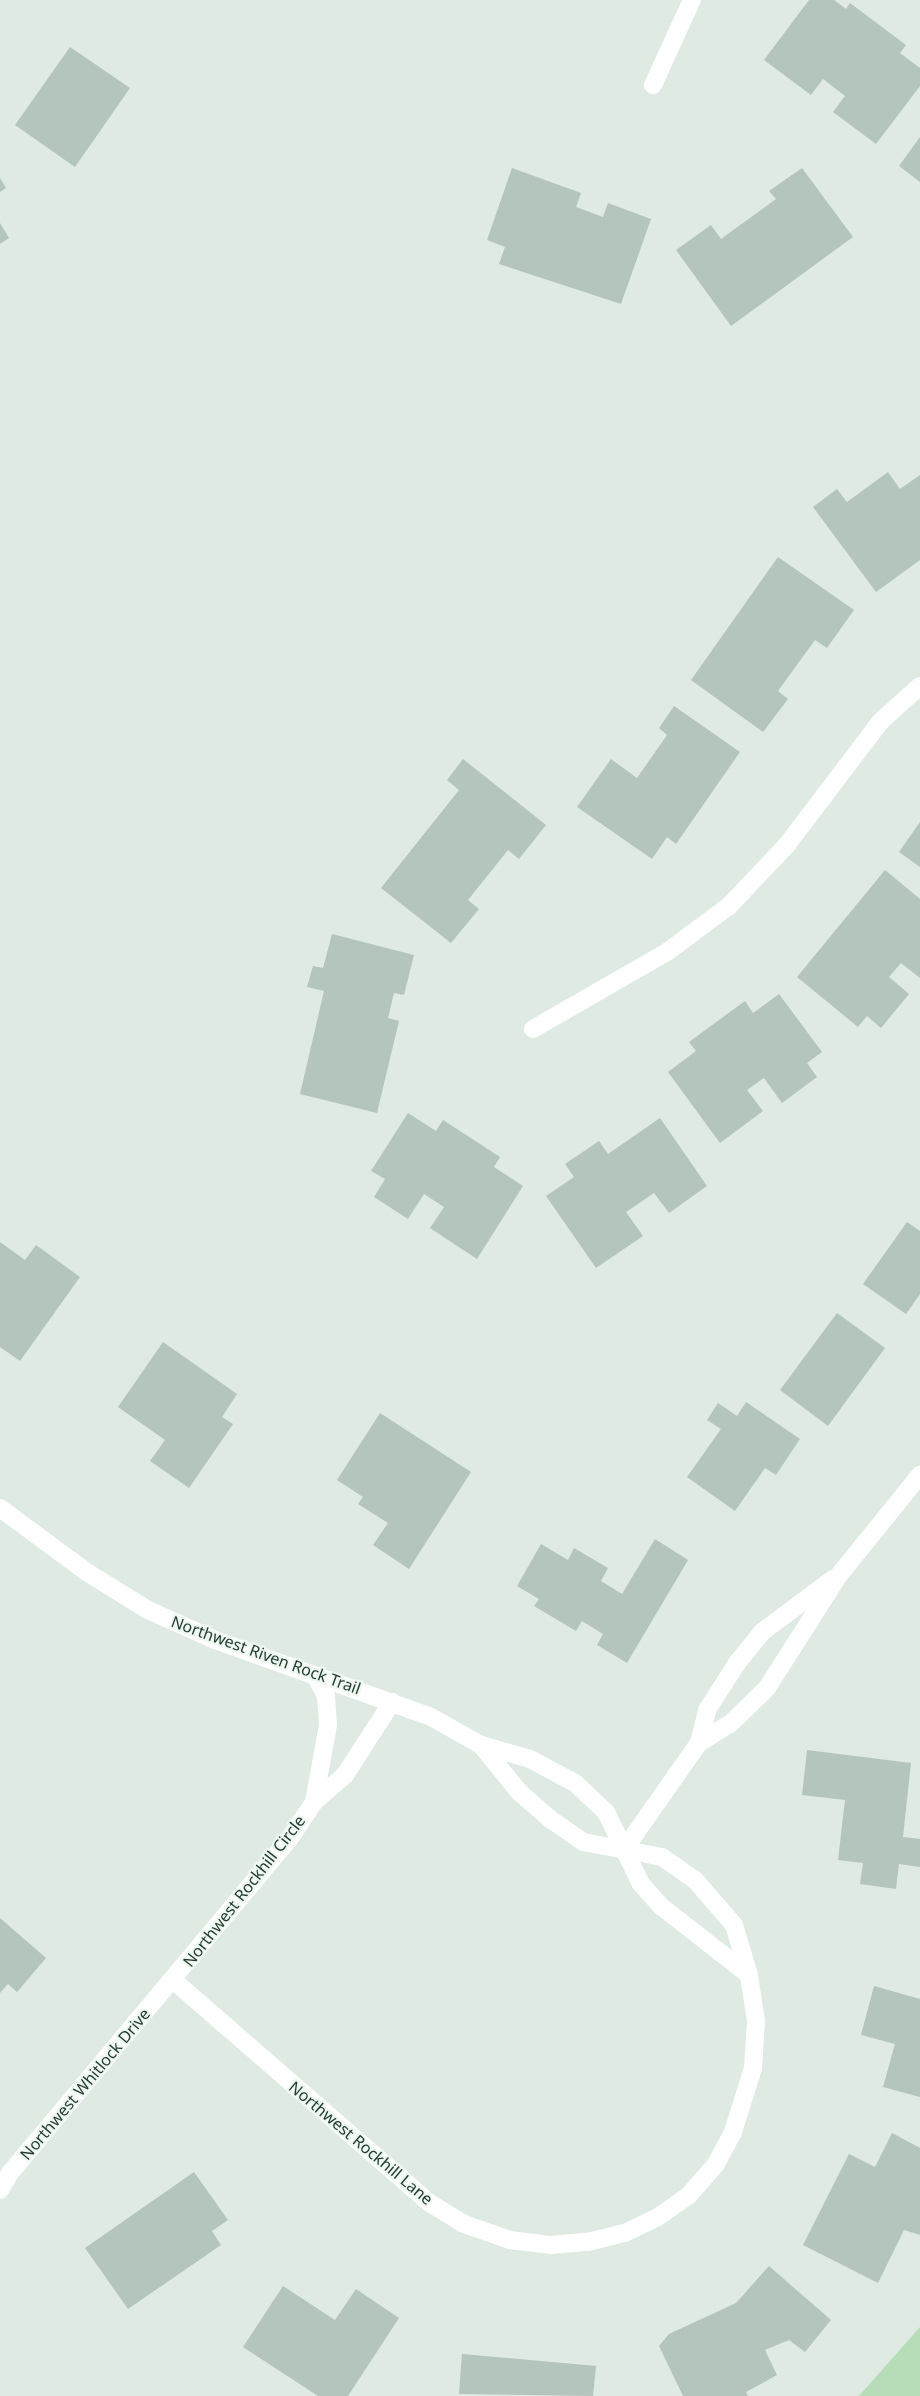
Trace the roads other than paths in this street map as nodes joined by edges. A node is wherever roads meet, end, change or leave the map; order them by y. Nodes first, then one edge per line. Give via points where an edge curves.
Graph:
1 (692, 0) edge
2 (653, 85) dead end
3 (920, 686) edge
4 (533, 1029) dead end
5 (920, 1475) edge
6 (0, 1508) edge
7 (839, 1575) junction
8 (315, 1675) junction
9 (392, 1702) junction
10 (699, 1743) junction
11 (482, 1745) junction
12 (314, 1802) junction
13 (623, 1851) junction
14 (749, 1976) junction
15 (173, 1980) junction
16 (0, 2190) edge

1 - 2 street
3 - 4 street via 881,721 786,846 729,906 667,952
5 - 7 street
6 - 8 street, Northwest Riven Rock Trail via 85,1571 148,1611 215,1640
7 - 10 street via 767,1688 730,1724
7 - 10 street via 762,1632 706,1710
8 - 9 street, Northwest Riven Rock Trail
8 - 12 street, Northwest Rockhill Circle via 326,1696 328,1725
9 - 11 street, Northwest Riven Rock Trail via 431,1717
9 - 12 street, Northwest Rockhill Circle via 345,1775
10 - 13 street
11 - 13 street, Northwest Riven Rock Trail via 520,1793 549,1818 583,1842
11 - 13 street, Northwest Riven Rock Trail via 530,1759 575,1783 606,1812
12 - 15 street, Northwest Rockhill Circle via 288,1841
13 - 14 street via 641,1884 663,1906
13 - 14 street, Northwest Rockhill Lane via 662,1857 695,1880 734,1925
14 - 15 street, Northwest Rockhill Lane via 756,2021 753,2068 734,2132 716,2164 689,2195 658,2217 625,2233 588,2242 550,2245 510,2240 464,2224 428,2202
15 - 16 street, Northwest Whitlock Drive via 10,2173

